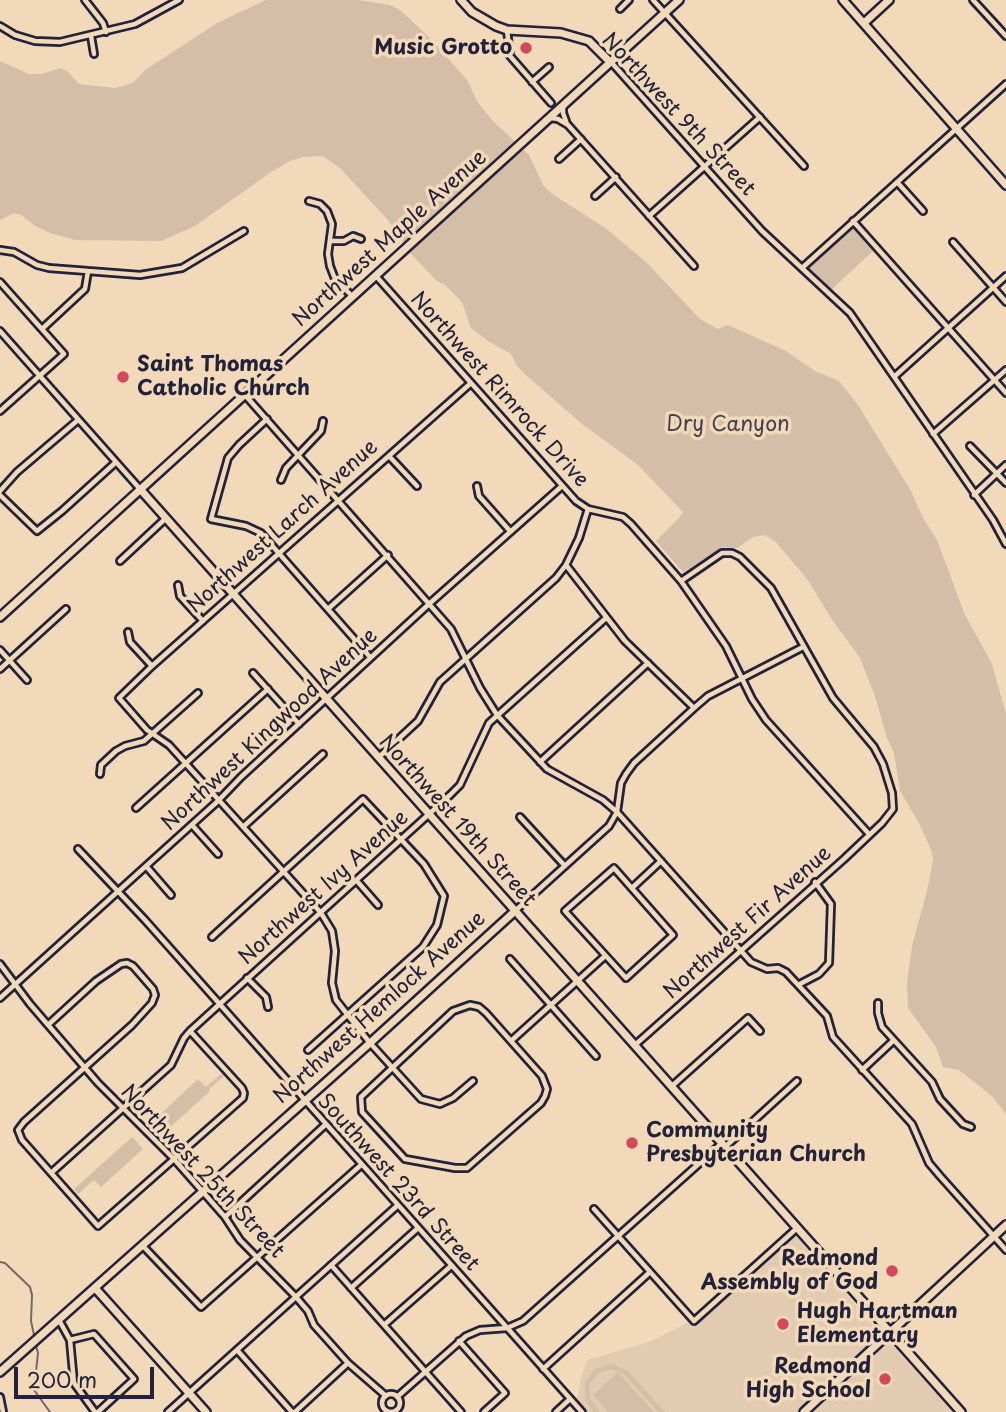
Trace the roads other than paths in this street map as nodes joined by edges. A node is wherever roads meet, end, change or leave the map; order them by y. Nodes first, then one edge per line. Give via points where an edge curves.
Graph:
1 (85, 0) edge
2 (178, 0) edge
3 (461, 0) edge
4 (629, 0) edge
5 (653, 0) edge
6 (679, 0) edge
7 (843, 0) edge
8 (889, 0) edge
9 (974, 0) edge
10 (620, 9) dead end
11 (665, 13) junction
12 (864, 23) junction
13 (0, 26) edge
14 (507, 30) junction
15 (106, 32) junction
16 (91, 36) junction
17 (1006, 36) edge
18 (94, 54) dead end
19 (610, 62) junction
20 (549, 67) dead end
21 (532, 82) junction
22 (1006, 84) edge
23 (551, 103) dead end
24 (563, 106) junction
25 (760, 117) junction
26 (548, 120) junction
27 (568, 125) junction
28 (956, 128) junction
29 (581, 139) junction
30 (559, 159) dead end
31 (804, 166) dead end
32 (705, 167) junction
33 (616, 177) junction
34 (897, 182) junction
35 (1006, 185) edge
36 (595, 197) dead end
37 (309, 201) dead end
38 (923, 211) dead end
39 (649, 216) junction
40 (853, 221) junction
41 (244, 231) dead end
42 (361, 239) dead end
43 (330, 241) junction
44 (953, 242) dead end
45 (0, 250) edge
46 (694, 266) dead end
47 (802, 268) junction
48 (88, 271) junction
49 (375, 275) junction
50 (1006, 276) edge
51 (0, 282) edge
52 (993, 287) junction
53 (352, 296) junction
54 (1006, 302) edge
55 (948, 328) junction
56 (42, 329) junction
57 (0, 331) edge
58 (1006, 370) edge
59 (40, 376) junction
60 (895, 376) junction
61 (995, 381) junction
62 (471, 383) junction
63 (1006, 393) edge
64 (244, 394) junction
65 (0, 411) edge
66 (267, 419) junction
67 (78, 420) junction
68 (323, 421) dead end
69 (933, 434) junction
70 (970, 446) dead end
71 (299, 455) junction
72 (389, 456) junction
73 (115, 463) junction
74 (1006, 465) edge
75 (997, 473) junction
76 (281, 480) dead end
77 (1006, 483) edge
78 (417, 486) dead end
79 (477, 486) dead end
80 (562, 486) junction
81 (139, 489) junction
82 (0, 493) edge
83 (974, 495) junction
84 (340, 501) junction
85 (588, 509) junction
86 (165, 519) junction
87 (510, 531) junction
88 (1006, 544) edge
89 (280, 554) junction
90 (388, 555) junction
91 (120, 561) dead end
92 (566, 565) junction
93 (681, 581) junction
94 (178, 585) dead end
95 (233, 594) junction
96 (429, 604) junction
97 (66, 609) dead end
98 (328, 610) junction
99 (0, 617) edge
100 (606, 618) junction
101 (203, 621) junction
102 (128, 632) dead end
103 (803, 647) junction
104 (0, 650) edge
105 (370, 657) junction
106 (466, 659) junction
107 (9, 660) junction
108 (648, 663) junction
109 (152, 666) junction
110 (0, 669) edge
111 (253, 673) dead end
112 (27, 680) dead end
113 (743, 680) junction
114 (268, 689) junction
115 (198, 693) dead end
116 (326, 699) junction
117 (694, 708) junction
118 (497, 715) junction
119 (299, 724) junction
120 (153, 734) junction
121 (323, 754) dead end
122 (378, 758) junction
123 (540, 762) junction
124 (186, 764) junction
125 (100, 774) dead end
126 (218, 801) junction
127 (136, 808) dead end
128 (617, 812) junction
129 (429, 816) junction
130 (520, 817) dead end
131 (192, 825) junction
132 (243, 827) junction
133 (869, 834) junction
134 (402, 840) junction
135 (78, 849) dead end
136 (218, 854) dead end
137 (661, 861) junction
138 (146, 866) junction
139 (565, 866) junction
140 (284, 873) junction
141 (357, 881) junction
142 (816, 882) junction
143 (632, 888) junction
144 (117, 892) junction
145 (172, 895) dead end
146 (378, 905) dead end
147 (514, 911) junction
148 (321, 913) junction
149 (212, 937) dead end
150 (742, 951) junction
151 (605, 956) junction
152 (510, 959) dead end
153 (0, 964) edge
154 (247, 978) junction
155 (576, 982) junction
156 (16, 983) junction
157 (798, 985) junction
158 (0, 998) edge
159 (219, 1003) junction
160 (878, 1003) dead end
161 (550, 1006) junction
162 (268, 1007) dead end
163 (346, 1015) junction
164 (49, 1024) junction
165 (190, 1031) junction
166 (760, 1031) dead end
167 (511, 1041) junction
168 (893, 1041) junction
169 (370, 1043) junction
170 (635, 1046) junction
171 (308, 1050) dead end
172 (596, 1056) dead end
173 (85, 1067) junction
174 (392, 1067) junction
175 (862, 1069) junction
176 (472, 1081) dead end
177 (797, 1081) dead end
178 (671, 1087) junction
179 (304, 1101) junction
180 (122, 1107) junction
181 (325, 1125) junction
182 (971, 1127) dead end
183 (723, 1146) junction
184 (174, 1159) junction
185 (360, 1165) junction
186 (51, 1173) junction
187 (202, 1191) junction
188 (398, 1205) junction
189 (594, 1209) dead end
190 (225, 1217) junction
191 (1006, 1225) edge
192 (418, 1228) junction
193 (796, 1229) junction
194 (618, 1236) junction
195 (994, 1236) junction
196 (142, 1245) junction
197 (1006, 1250) edge
198 (258, 1256) junction
199 (331, 1265) junction
200 (451, 1266) junction
201 (650, 1272) junction
202 (95, 1288) junction
203 (351, 1288) junction
204 (296, 1297) junction
205 (60, 1320) junction
206 (384, 1325) junction
207 (507, 1328) junction
208 (890, 1333) junction
209 (70, 1340) junction
210 (458, 1341) junction
211 (237, 1350) junction
212 (348, 1363) junction
213 (543, 1369) junction
214 (425, 1371) junction
215 (0, 1372) edge
216 (189, 1393) junction
217 (386, 1396) junction
218 (0, 1397) edge
219 (397, 1397) junction
220 (570, 1399) junction
221 (383, 1410) edge
222 (398, 1411) edge
223 (2, 1412) edge
224 (97, 1412) edge
225 (167, 1412) edge
226 (206, 1412) edge
227 (293, 1412) edge
228 (461, 1412) edge
229 (484, 1412) edge
230 (556, 1412) edge
231 (582, 1412) edge
232 (804, 1412) edge
233 (961, 1412) edge

1 - 15 street
2 - 15 street via 146,20
3 - 14 main road via 472,12
4 - 10 street
5 - 11 street
6 - 11 main road, Northwest Maple Avenue
7 - 12 main road
8 - 12 main road
9 - 17 street
11 - 19 main road, Northwest Maple Avenue
11 - 25 street
12 - 28 main road
13 - 16 street via 35,41
14 - 19 main road, Northwest 9th Street via 561,33 589,41
14 - 21 street via 510,56
15 - 16 street
16 - 18 street
19 - 24 main road, Northwest Maple Avenue
19 - 32 street, Northwest 9th Street
20 - 21 street
21 - 23 street
22 - 28 street
24 - 26 main road, Northwest Maple Avenue
24 - 27 street
25 - 31 street
25 - 32 street
26 - 27 street via 553,117
26 - 49 main road, Northwest Maple Avenue
27 - 29 street
28 - 34 street
28 - 35 main road
29 - 30 street
29 - 33 street
32 - 39 street
32 - 47 street, Northwest 9th Street
33 - 36 street
33 - 39 street
34 - 38 street
34 - 40 street
37 - 43 street via 327,211 332,225
39 - 46 street
40 - 47 street
40 - 55 street
41 - 48 street via 182,268 140,275
42 - 43 street via 353,236
43 - 53 street via 335,279
44 - 52 street
45 - 48 street via 48,268
47 - 60 street, Northwest 9th Street via 850,313
48 - 56 street via 85,289
49 - 53 main road, Northwest Maple Avenue
49 - 62 street, Northwest Rimrock Drive
50 - 52 street
51 - 56 street
52 - 54 street
52 - 55 street
53 - 64 main road, Northwest Maple Avenue
55 - 60 street
55 - 61 street
56 - 59 street via 64,354
57 - 59 street, Northwest 19th Street
58 - 61 street
59 - 65 street
59 - 67 street, Northwest 19th Street
60 - 69 street, Northwest 9th Street
61 - 63 street
61 - 69 street
62 - 72 street, Northwest Larch Avenue
62 - 80 street, Northwest Rimrock Drive
64 - 66 street
64 - 81 main road, Northwest Maple Avenue
66 - 71 street
66 - 89 street via 228,458 211,519 261,533
67 - 73 street, Northwest 19th Street
67 - 82 street via 17,472
68 - 71 street via 321,431
69 - 83 street, Northwest 9th Street
70 - 75 street
71 - 76 street via 285,468
71 - 84 street
72 - 78 street
72 - 84 street, Northwest Larch Avenue
73 - 81 street, Northwest 19th Street
73 - 82 street via 37,531
74 - 75 street
75 - 77 street
75 - 83 street
79 - 87 street via 479,496
80 - 85 street, Northwest Rimrock Drive
80 - 87 street, Northwest Kingwood Avenue
81 - 86 main road, Northwest 19th Street
81 - 99 main road, Northwest Maple Avenue
83 - 88 street, Northwest 9th Street
84 - 89 street, Northwest Larch Avenue
84 - 90 street
85 - 92 street
85 - 93 street, Northwest Rimrock Drive via 623,517
86 - 91 street
86 - 95 main road, Northwest 19th Street
87 - 96 street, Northwest Kingwood Avenue
89 - 95 street, Northwest Larch Avenue
89 - 98 street
90 - 96 street
90 - 98 street
92 - 100 street
92 - 106 street
93 - 103 street via 722,553 740,557 771,588
93 - 113 street, Northwest Rimrock Drive via 726,646
94 - 101 street via 180,596
95 - 101 street, Northwest Larch Avenue
95 - 116 main road, Northwest 19th Street
96 - 105 street, Northwest Kingwood Avenue
96 - 106 street via 451,629
97 - 107 street
98 - 105 street
100 - 108 street
100 - 118 street, Northwest Ivy Avenue
101 - 109 street, Northwest Larch Avenue
102 - 109 street via 130,642
103 - 113 street, Northwest Hemlock Avenue
103 - 133 street, Northwest Fir Avenue via 833,698 883,764 893,809
104 - 107 street
105 - 116 street, Northwest Kingwood Avenue
106 - 118 street
106 - 122 street via 440,682 418,721
107 - 110 street
107 - 112 street
108 - 117 street
108 - 123 street
109 - 120 street, Northwest Larch Avenue via 119,698
111 - 114 street
113 - 117 street, Northwest Hemlock Avenue
113 - 133 street, Northwest Rimrock Drive via 766,720
114 - 119 street
114 - 124 street
115 - 120 street
116 - 119 street, Northwest Kingwood Avenue
116 - 122 main road, Northwest 19th Street
117 - 128 street, Northwest Hemlock Avenue via 634,763 621,783
118 - 123 street
118 - 129 street, Northwest Ivy Avenue via 483,732 460,785
119 - 126 street, Northwest Kingwood Avenue
120 - 124 street
120 - 125 street via 116,751 101,765
121 - 132 street
122 - 129 main road, Northwest 19th Street
123 - 128 street
124 - 126 street
124 - 127 street
126 - 131 street, Northwest Kingwood Avenue
126 - 132 street
128 - 137 street
128 - 139 street, Northwest Hemlock Avenue via 609,826
129 - 134 street, Northwest Ivy Avenue
129 - 147 main road, Northwest 19th Street
130 - 139 street
131 - 136 street
131 - 138 street, Northwest Kingwood Avenue
132 - 140 street
133 - 142 street, Northwest Fir Avenue
134 - 140 street via 363,799
134 - 141 street, Northwest Ivy Avenue
134 - 163 street via 444,895 437,925 423,947
135 - 144 street, Southwest 23rd Street
137 - 143 street
137 - 150 street
138 - 144 street, Northwest Kingwood Avenue
138 - 145 street
139 - 147 street, Northwest Hemlock Avenue
140 - 148 street
140 - 149 street
141 - 146 street
141 - 148 street, Northwest Ivy Avenue
142 - 150 street, Northwest Fir Avenue
142 - 157 street via 831,904 829,963
143 - 151 street via 614,868 565,911
143 - 151 street via 673,934 626,978
144 - 156 street, Northwest Kingwood Avenue
144 - 159 street, Southwest 23rd Street
147 - 155 main road, Northwest 19th Street
147 - 169 main road, Northwest Hemlock Avenue
148 - 154 street, Northwest Ivy Avenue
148 - 163 street via 332,931 332,983
150 - 157 street via 751,962 786,972
150 - 170 street, Northwest Fir Avenue
151 - 155 street
152 - 161 street
153 - 156 street, Northwest 25th Street
154 - 159 street, Northwest Ivy Avenue
154 - 162 street via 266,997
155 - 161 street
155 - 170 main road, Northwest 19th Street
156 - 158 street, Northwest Kingwood Avenue
156 - 164 street, Northwest 25th Street
157 - 175 street via 827,1016 833,1037
159 - 165 street, Northwest Ivy Avenue
159 - 179 street, Southwest 23rd Street
160 - 168 street via 882,1027
161 - 167 street
161 - 172 street
163 - 169 street
163 - 171 street
164 - 173 street, Northwest 25th Street
164 - 173 street via 116,967 133,966 149,984 155,995 152,1003
165 - 180 street, Northwest Ivy Avenue via 171,1065
165 - 184 street via 244,1093
166 - 178 street via 748,1018
167 - 174 street via 486,1013 470,1005 453,1012
167 - 174 street via 542,1076 547,1089 541,1103 467,1168 405,1159 362,1112 361,1097
168 - 175 street
168 - 182 street via 932,1082 940,1099
169 - 174 street
169 - 179 main road, Northwest Hemlock Avenue
170 - 178 main road, Northwest 19th Street
173 - 180 street, Northwest 25th Street
173 - 186 street via 18,1130
174 - 176 street via 421,1099 440,1104
175 - 195 street via 912,1125 934,1169
177 - 183 street
178 - 183 main road, Northwest 19th Street
179 - 181 street, Southwest 23rd Street
179 - 187 main road, Northwest Hemlock Avenue
180 - 184 street, Northwest 25th Street
180 - 186 street, Northwest Ivy Avenue
181 - 185 street, Southwest 23rd Street
181 - 190 street
183 - 193 main road, Northwest 19th Street
183 - 194 street
184 - 186 street via 98,1226
184 - 187 street, Northwest 25th Street
185 - 188 street, Southwest 23rd Street
185 - 198 street
187 - 190 street, Northwest 25th Street
187 - 196 main road, Northwest Hemlock Avenue
188 - 192 street, Southwest 23rd Street
188 - 199 street
189 - 194 street
190 - 198 street, Northwest 25th Street
191 - 195 main road
192 - 200 street, Southwest 23rd Street
192 - 203 street
193 - 201 street via 694,1321
193 - 208 main road, Northwest 19th Street
194 - 201 street
194 - 207 street via 523,1321
195 - 197 street
195 - 208 main road
196 - 198 street via 201,1307
196 - 202 main road, Northwest Hemlock Avenue
198 - 204 street, Northwest 25th Street
199 - 203 street
199 - 204 street
200 - 206 street
200 - 207 street, Southwest 23rd Street
201 - 213 street
202 - 205 main road, Northwest Hemlock Avenue
202 - 216 main road
203 - 206 street
204 - 211 street
204 - 212 street, Northwest 25th Street
205 - 209 street
205 - 215 main road, Northwest Hemlock Avenue
206 - 214 street
207 - 210 street via 472,1332
207 - 213 street, Southwest 23rd Street
208 - 232 main road
208 - 233 main road, Northwest 19th Street
209 - 224 street via 74,1382
209 - 224 street via 94,1334 134,1379
210 - 214 street
210 - 229 street via 505,1393
211 - 216 street
211 - 227 street
212 - 217 street, Northwest 25th Street
212 - 227 street
213 - 220 street, Southwest 23rd Street
214 - 219 street
214 - 228 street
216 - 225 street
216 - 226 main road
217 - 219 street
217 - 221 street
218 - 223 street
219 - 222 street
220 - 230 street
220 - 231 street, Southwest 23rd Street
221 - 222 street

